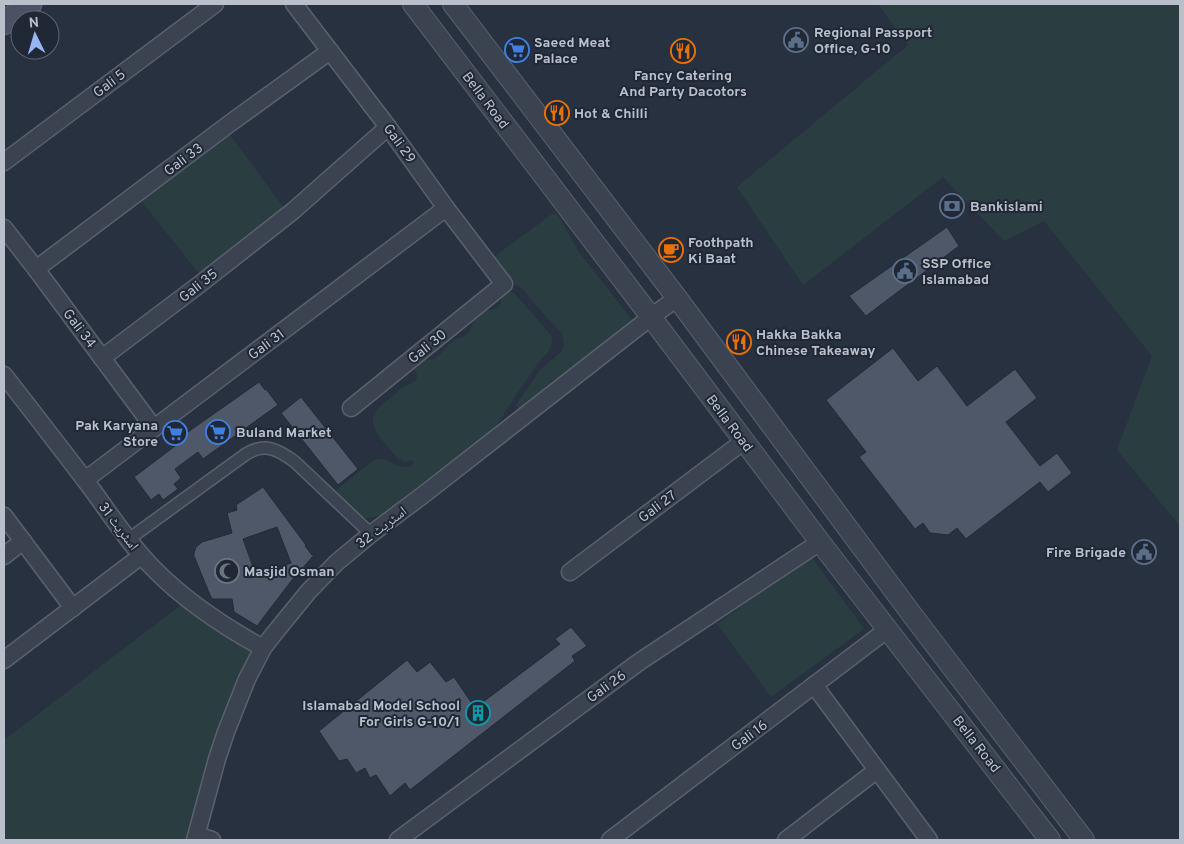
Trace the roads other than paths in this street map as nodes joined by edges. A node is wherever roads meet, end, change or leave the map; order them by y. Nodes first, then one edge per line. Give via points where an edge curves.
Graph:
1 (30, 4) edge
2 (215, 4) edge
3 (294, 4) edge
4 (413, 4) edge
5 (453, 4) edge
6 (465, 20) junction
7 (4, 23) edge
8 (439, 38) junction
9 (330, 51) junction
10 (388, 127) junction
11 (4, 162) edge
12 (446, 208) junction
13 (4, 228) edge
14 (36, 269) junction
15 (504, 284) joint
16 (677, 298) junction
17 (651, 317) junction
18 (102, 358) junction
19 (4, 375) edge
20 (351, 408) dead end
21 (154, 428) junction
22 (744, 441) junction
23 (85, 480) junction
24 (828, 501) junction
25 (4, 516) edge
26 (803, 519) junction
27 (371, 534) junction
28 (129, 540) junction
29 (23, 542) junction
30 (820, 542) junction
31 (4, 556) edge
32 (141, 556) junction
33 (570, 572) dead end
34 (73, 608) junction
35 (888, 629) junction
36 (263, 648) junction
37 (4, 660) edge
38 (960, 677) junction
39 (814, 685) junction
40 (938, 693) junction
41 (877, 770) junction
42 (202, 839) edge
43 (398, 840) edge
44 (610, 840) edge
45 (786, 840) edge
46 (929, 840) edge
47 (1050, 840) edge
48 (1084, 840) edge

1 - 7 main road
2 - 11 street, Gali 5
3 - 9 street, Gali 29
4 - 8 street, Bella Road
5 - 6 street, Bella Road
6 - 8 street
6 - 16 street, Bella Road
8 - 17 street, Bella Road
9 - 10 street, Gali 29
9 - 14 street, Gali 33
10 - 12 street, Gali 29
10 - 18 street, Gali 35 via 293,211
12 - 15 street, Gali 29
12 - 21 street, Gali 31
13 - 14 street, Gali 34
14 - 18 street, Gali 34
15 - 20 street, Gali 30
16 - 17 street, اسٹریٹ 32
16 - 24 street, Bella Road
17 - 22 street, Bella Road
17 - 27 street, اسٹریٹ 32
18 - 21 street, Gali 34
19 - 23 street, اسٹریٹ 31
21 - 23 street, Gali 31
22 - 26 street, Bella Road
22 - 33 street, Gali 27
23 - 28 street, اسٹریٹ 31
24 - 26 street
24 - 38 street, Bella Road
25 - 29 street
26 - 30 street, Bella Road
27 - 28 street via 284,453 260,448 246,454
27 - 36 street, اسٹریٹ 32 via 321,578
28 - 32 street, اسٹریٹ 31
29 - 31 street
29 - 34 street
30 - 35 street, Bella Road
30 - 43 street, Gali 26 via 639,662
32 - 34 street
32 - 36 street, اسٹریٹ 31 via 201,609
34 - 37 street
35 - 39 street, Gali 16
35 - 40 street, Bella Road
36 - 42 street, اسٹریٹ 32 via 226,732 210,782
38 - 40 street
38 - 48 street, Bella Road
39 - 41 street
39 - 44 street, Gali 16
40 - 47 street, Bella Road
41 - 45 street
41 - 46 street

